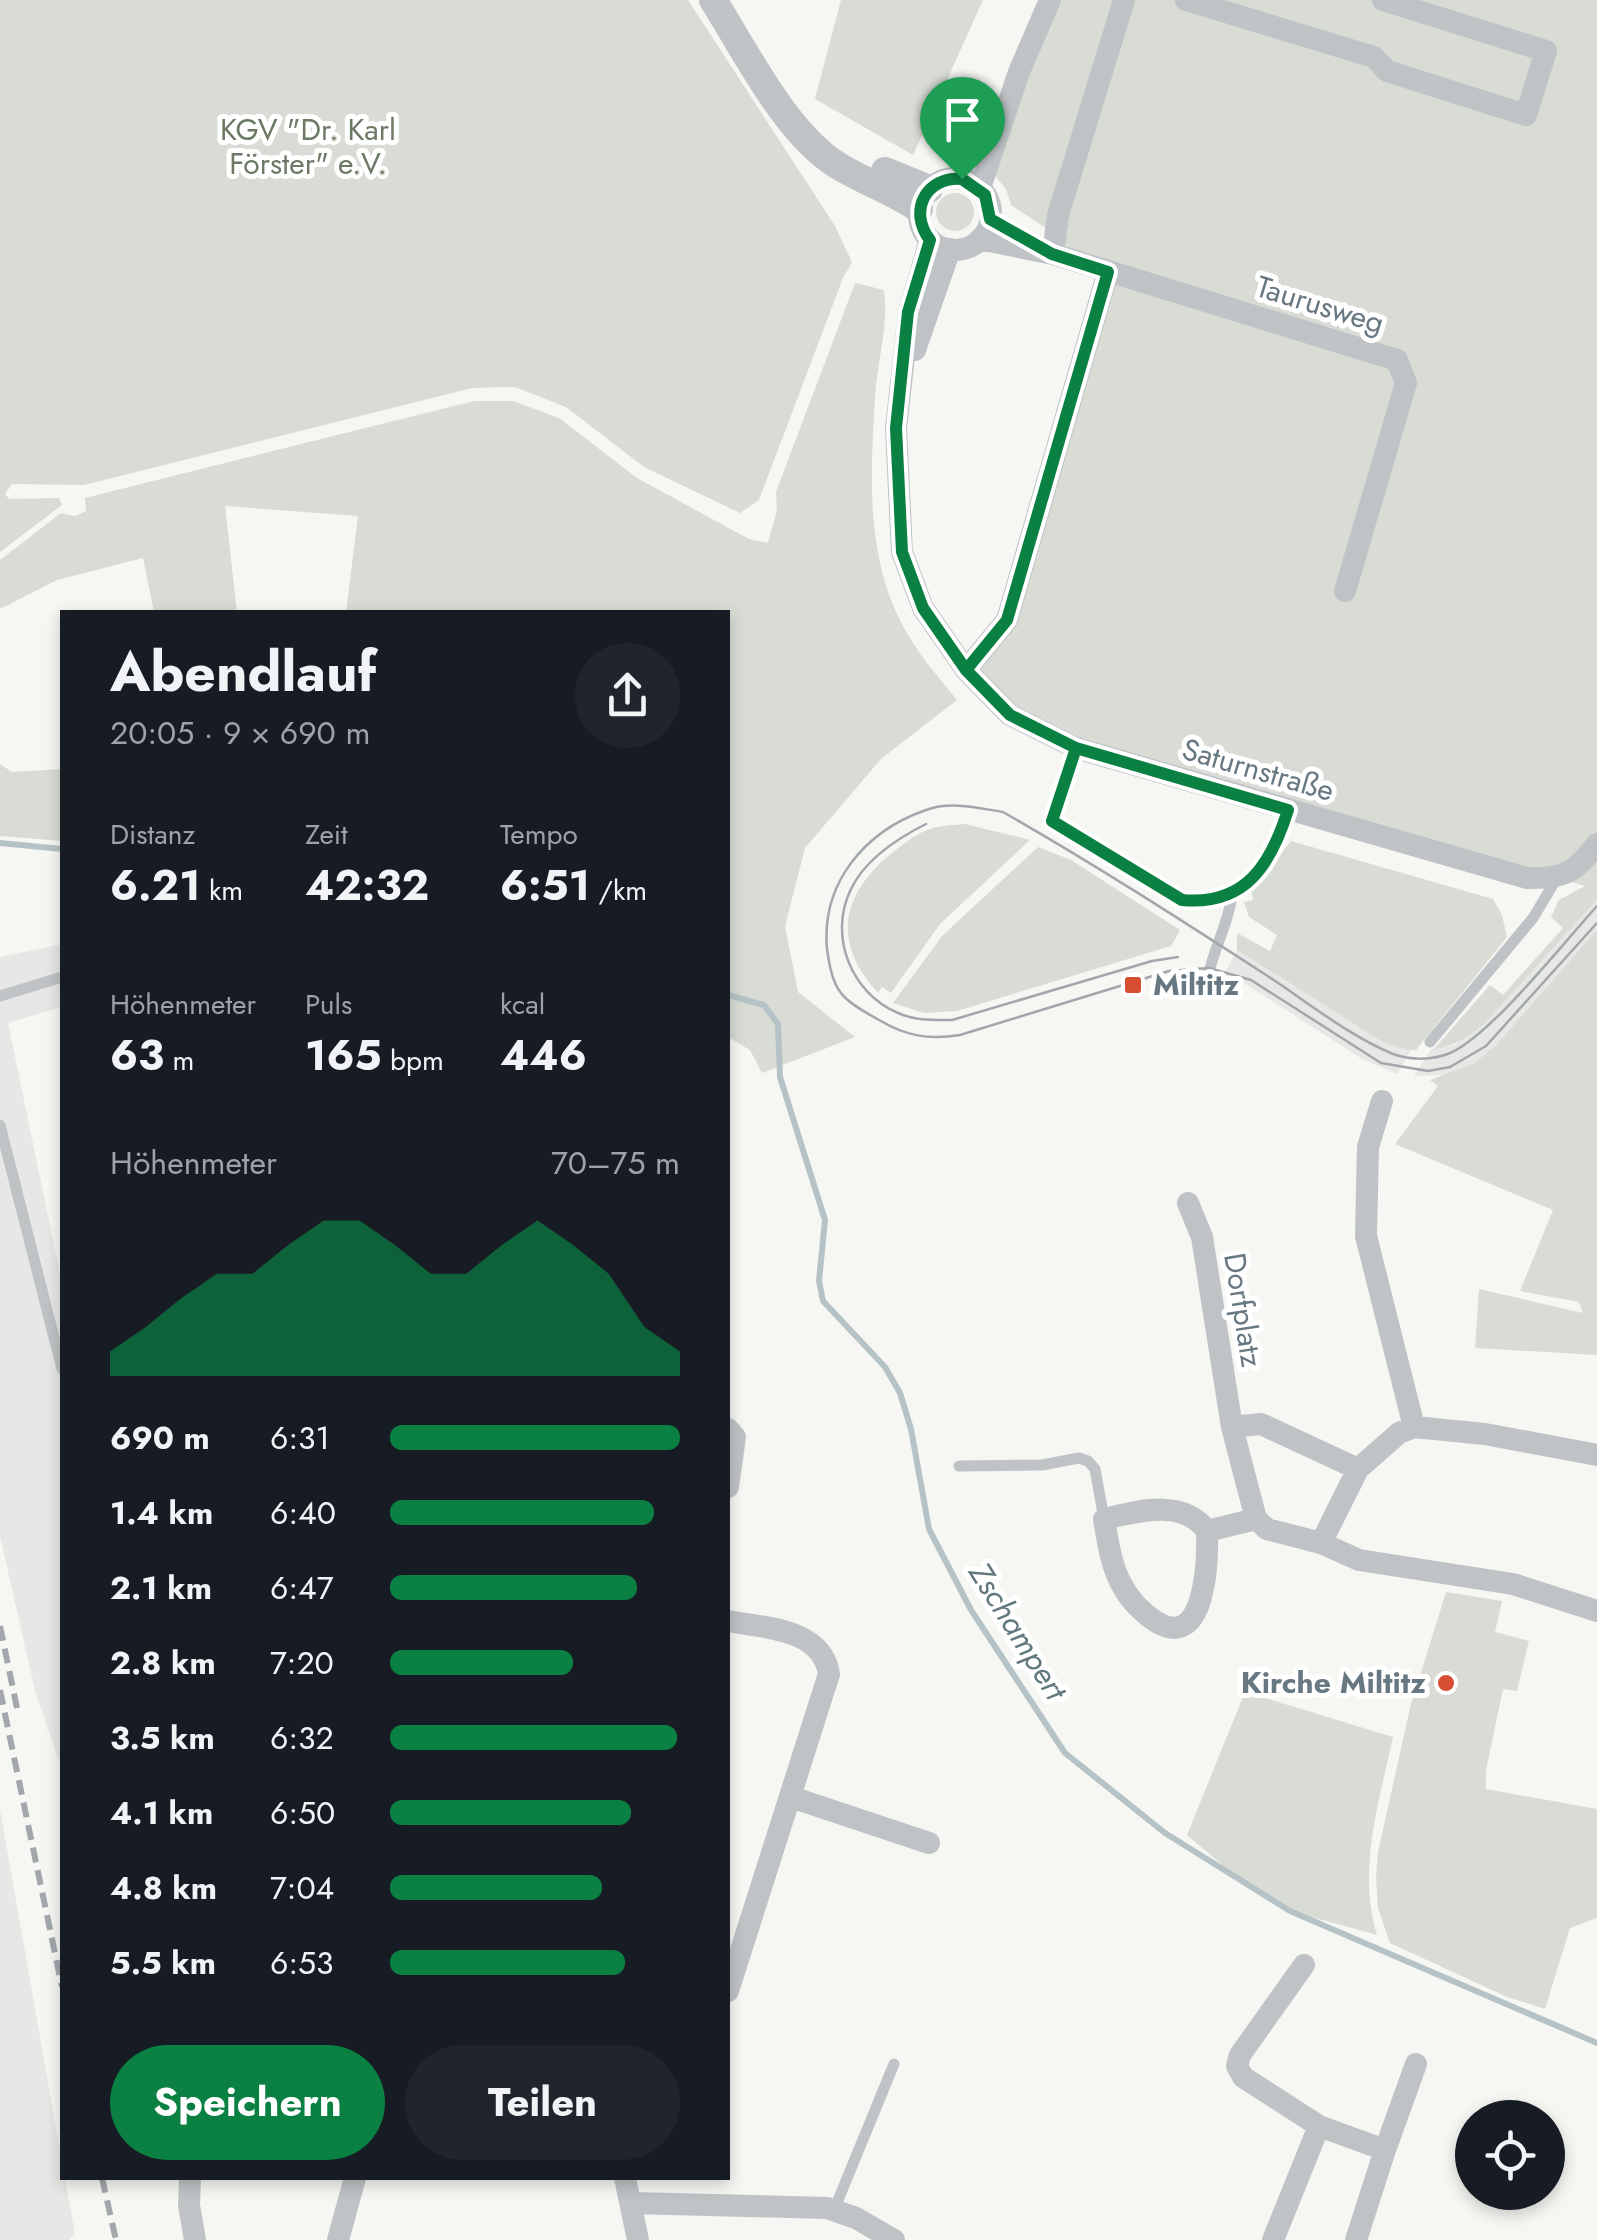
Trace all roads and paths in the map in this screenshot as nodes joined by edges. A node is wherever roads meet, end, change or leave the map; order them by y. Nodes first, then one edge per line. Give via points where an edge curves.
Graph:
1 (714, 0) edge
2 (1050, 0) edge
3 (1124, 0) edge
4 (1186, 0) edge
5 (1383, 0) edge
6 (971, 184) junction
7 (924, 199) junction
8 (985, 229) junction
9 (940, 245) junction
10 (1052, 254) junction
11 (1108, 272) junction
12 (1344, 592) dead end
13 (966, 670) junction
14 (1076, 748) junction
15 (1288, 810) junction
16 (1597, 844) edge
17 (1557, 878) junction
18 (1232, 895) junction
19 (60, 978) edge
20 (1207, 982) dead end
21 (0, 996) edge
22 (1430, 1042) dead end
23 (1382, 1101) dead end
24 (0, 1126) edge
25 (1188, 1203) dead end
26 (60, 1361) edge
27 (1414, 1427) junction
28 (1232, 1428) junction
29 (730, 1432) edge
30 (1597, 1455) edge
31 (959, 1466) dead end
32 (1358, 1469) junction
33 (730, 1474) edge
34 (1104, 1519) junction
35 (1256, 1519) junction
36 (1207, 1531) junction
37 (1320, 1543) junction
38 (1597, 1611) edge
39 (730, 1620) edge
40 (791, 1797) junction
41 (928, 1843) dead end
42 (1304, 1965) dead end
43 (730, 1985) edge
44 (894, 2064) dead end
45 (1416, 2064) dead end
46 (1319, 2126) junction
47 (1385, 2150) junction
48 (190, 2180) edge
49 (355, 2180) edge
50 (626, 2180) edge
51 (633, 2204) junction
52 (834, 2210) junction
53 (194, 2240) edge
54 (338, 2240) edge
55 (638, 2240) edge
56 (894, 2240) edge
57 (1273, 2240) edge
58 (1356, 2240) edge

1 - 7 street via 782,108
2 - 6 street
3 - 10 street
4 - 5 street via 1374,57 1387,71 1526,115 1546,51
6 - 7 street via 944,180
6 - 8 street via 989,203
7 - 9 street via 920,224
8 - 9 street via 966,248
8 - 10 street, Taurusweg
9 - 13 street, Saturnstraße via 896,428 902,552 923,608
10 - 11 street, Taurusweg
11 - 12 street, Taurusweg via 1397,360 1406,384
11 - 13 street via 1007,620
13 - 14 street, Saturnstraße via 1010,715
14 - 15 street, Saturnstraße
14 - 18 lane via 1052,821 1182,900
15 - 17 street, Saturnstraße via 1527,878
15 - 18 lane via 1274,850
16 - 17 street
17 - 22 lane via 1533,918
18 - 20 lane
19 - 21 lane
23 - 27 street via 1368,1147 1366,1236
24 - 26 lane
25 - 28 street, Dorfplatz via 1202,1237
27 - 30 street
27 - 32 street
28 - 32 street via 1261,1424
28 - 35 street, Dorfplatz
29 - 33 street
31 - 34 lane via 1078,1458 1095,1469
32 - 37 street
34 - 36 street via 1181,1511
34 - 36 street via 1123,1588 1149,1618 1180,1630 1198,1607
35 - 36 street
35 - 37 street
37 - 38 street via 1359,1560 1513,1584
39 - 40 street via 796,1634 828,1666 828,1687
40 - 41 street
40 - 43 street
42 - 46 street via 1237,2066 1244,2078
44 - 52 lane
45 - 47 street
46 - 47 street
46 - 57 street
47 - 58 street
48 - 53 street
49 - 54 street
50 - 51 street
51 - 52 street
51 - 55 street
52 - 56 street

